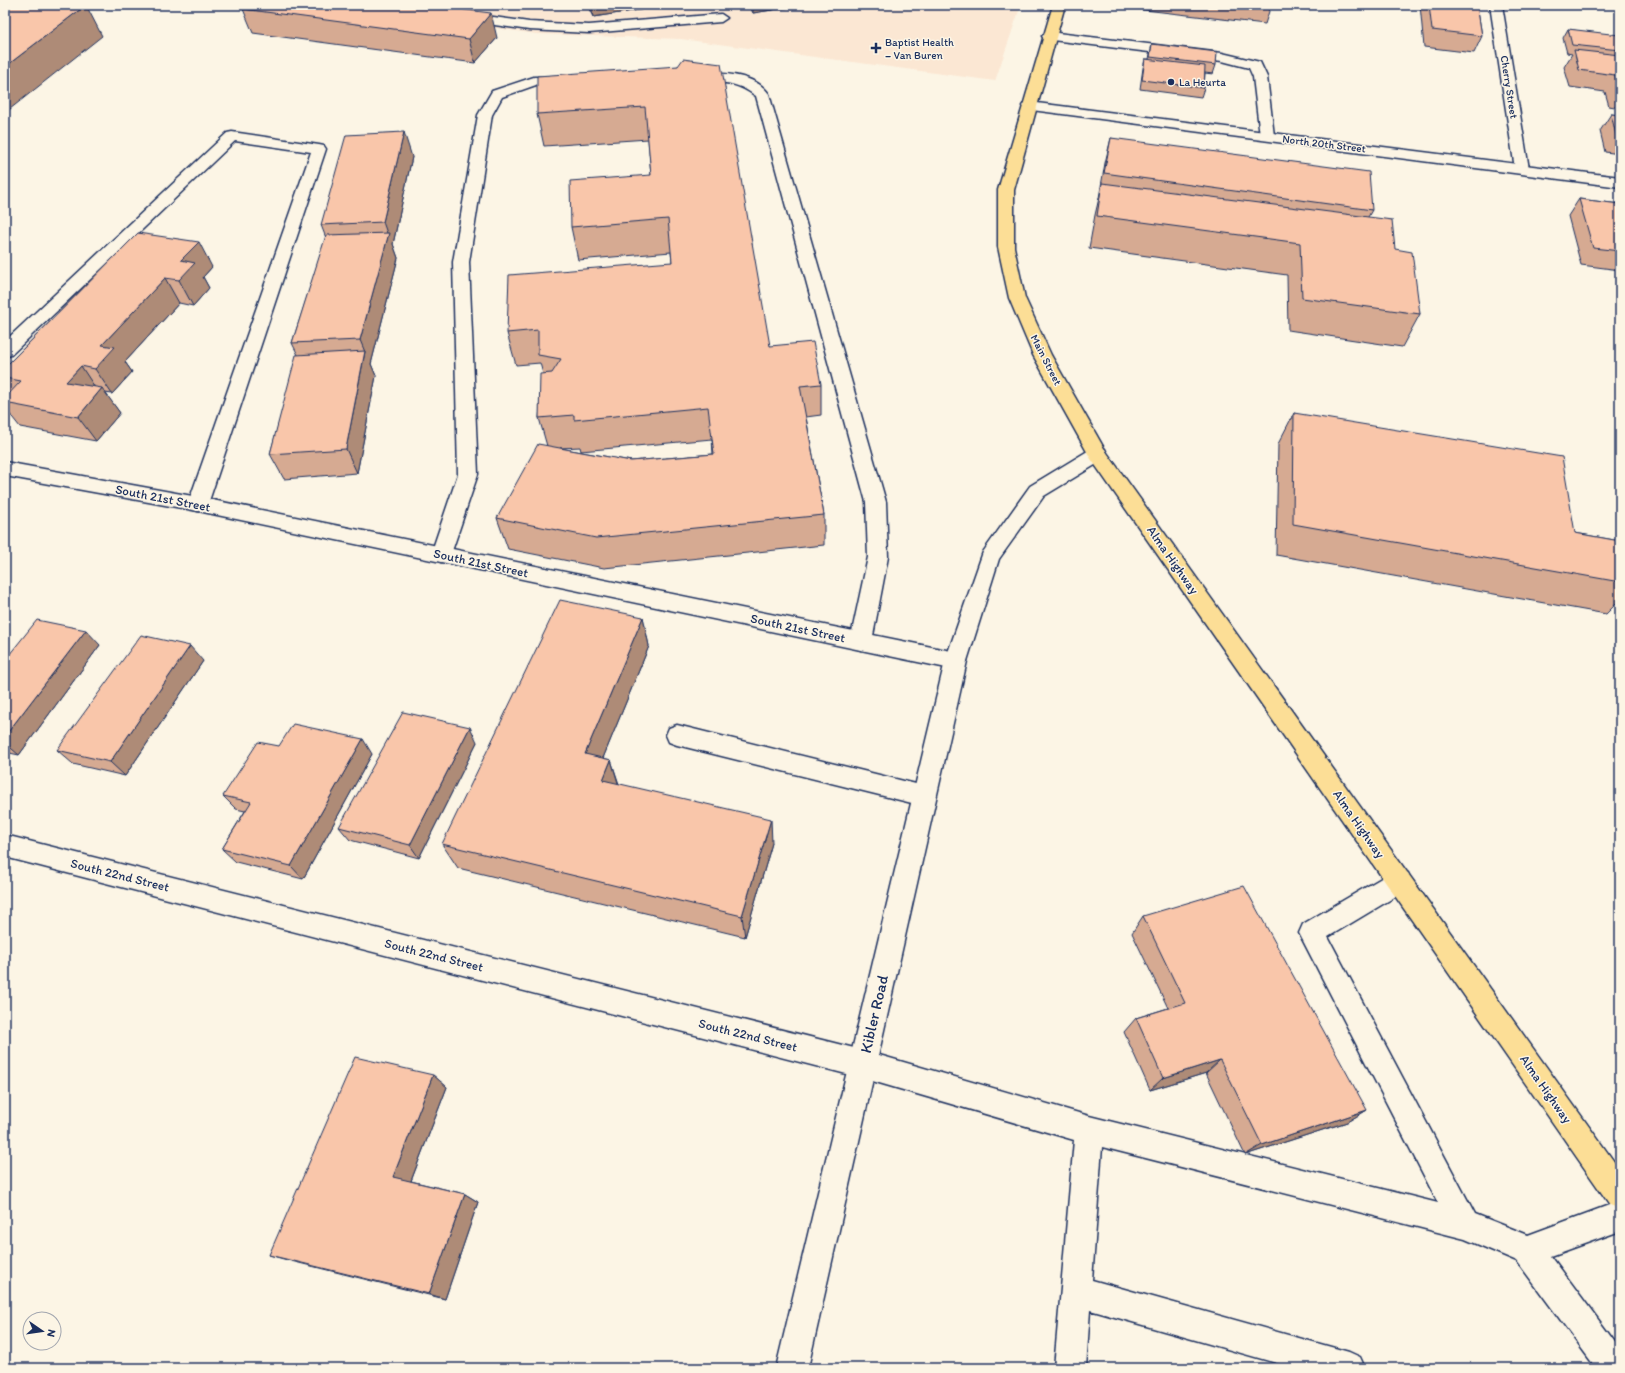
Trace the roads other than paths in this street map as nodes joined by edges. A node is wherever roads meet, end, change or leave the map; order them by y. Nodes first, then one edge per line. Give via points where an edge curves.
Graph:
1 (1059, 5) edge
2 (1496, 5) edge
3 (451, 14) edge
4 (721, 18) dead end
5 (1050, 36) junction
6 (678, 77) edge
7 (580, 79) edge
8 (1029, 106) junction
9 (1267, 136) junction
10 (1522, 169) junction
11 (1620, 182) edge
12 (5, 351) edge
13 (1098, 454) junction
14 (5, 469) edge
15 (198, 504) junction
16 (440, 554) junction
17 (861, 641) junction
18 (956, 660) junction
19 (677, 735) dead end
20 (924, 796) junction
21 (5, 846) edge
22 (1399, 881) junction
23 (862, 1064) junction
24 (1090, 1130) junction
25 (1620, 1195) edge
26 (1620, 1216) edge
27 (1465, 1224) junction
28 (1528, 1250) junction
29 (1076, 1291) junction
30 (792, 1368) edge
31 (1070, 1368) edge
32 (1348, 1368) edge
33 (1615, 1368) edge

1 - 5 main road, Main Street
2 - 10 street, Cherry Street
3 - 4 street via 529,26 589,29
5 - 8 main road, Main Street
5 - 9 street via 1222,57 1255,65 1260,77
6 - 17 street via 724,77 748,83 762,94 876,502 878,557
7 - 16 street via 534,81 497,94 485,115 461,262 468,474
8 - 9 street, North 20th Street
8 - 13 main road, Main Street via 1006,190 1006,247 1020,306 1042,355
9 - 10 street, North 20th Street
10 - 11 street, North 20th Street
12 - 15 street via 232,136 319,149
13 - 18 street via 1037,491 990,557
13 - 22 main road, Alma Highway
14 - 15 street, South 21st Street
15 - 16 street, South 21st Street
16 - 17 street, South 21st Street
17 - 18 street, South 21st Street
18 - 20 street, Kibler Road
19 - 20 street
20 - 23 street, Kibler Road
21 - 23 street, South 22nd Street
22 - 25 main road, Alma Highway
22 - 27 street via 1312,933
23 - 24 street, South 22nd Street
23 - 30 street, Kibler Road
24 - 27 street, South 22nd Street
24 - 29 street
26 - 28 street
27 - 28 street, South 22nd Street
28 - 33 street
29 - 31 street
29 - 32 street

